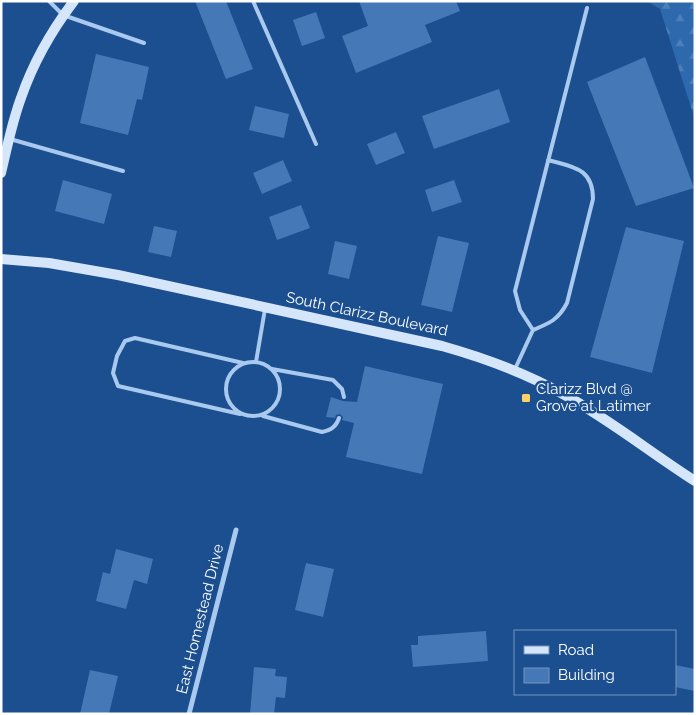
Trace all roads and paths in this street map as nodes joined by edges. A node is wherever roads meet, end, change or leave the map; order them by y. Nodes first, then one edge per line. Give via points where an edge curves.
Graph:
1 (49, 1) edge
2 (74, 1) edge
3 (253, 1) edge
4 (587, 8) dead end
5 (63, 15) junction
6 (144, 43) dead end
7 (10, 139) junction
8 (316, 144) dead end
9 (548, 160) junction
10 (123, 171) dead end
11 (1, 173) edge
12 (1, 260) edge
13 (266, 307) junction
14 (533, 330) junction
15 (256, 362) junction
16 (243, 363) junction
17 (272, 369) junction
18 (515, 370) junction
19 (344, 396) dead end
20 (240, 414) junction
21 (262, 416) junction
22 (339, 418) dead end
23 (695, 481) edge
24 (236, 530) dead end
25 (189, 714) edge

1 - 5 lane
2 - 5 street
3 - 8 lane
4 - 9 lane
5 - 6 lane
5 - 7 street via 30,74
7 - 10 lane
7 - 11 street
9 - 14 lane via 515,291 520,310
9 - 14 lane via 584,173 593,189 593,199 567,302 554,321
12 - 13 street, South Clarizz Boulevard via 49,263 118,275
13 - 15 lane
13 - 18 street, South Clarizz Boulevard via 442,346
14 - 18 lane
15 - 16 lane
15 - 17 lane
16 - 20 lane via 229,375 226,384 229,402
16 - 20 lane via 135,338 125,341 113,373 118,386
17 - 19 lane via 334,380
17 - 21 lane via 278,376 280,395 277,404
18 - 23 street, South Clarizz Boulevard via 565,394
20 - 21 lane
21 - 22 lane via 322,432 336,426
24 - 25 street, East Homestead Drive

